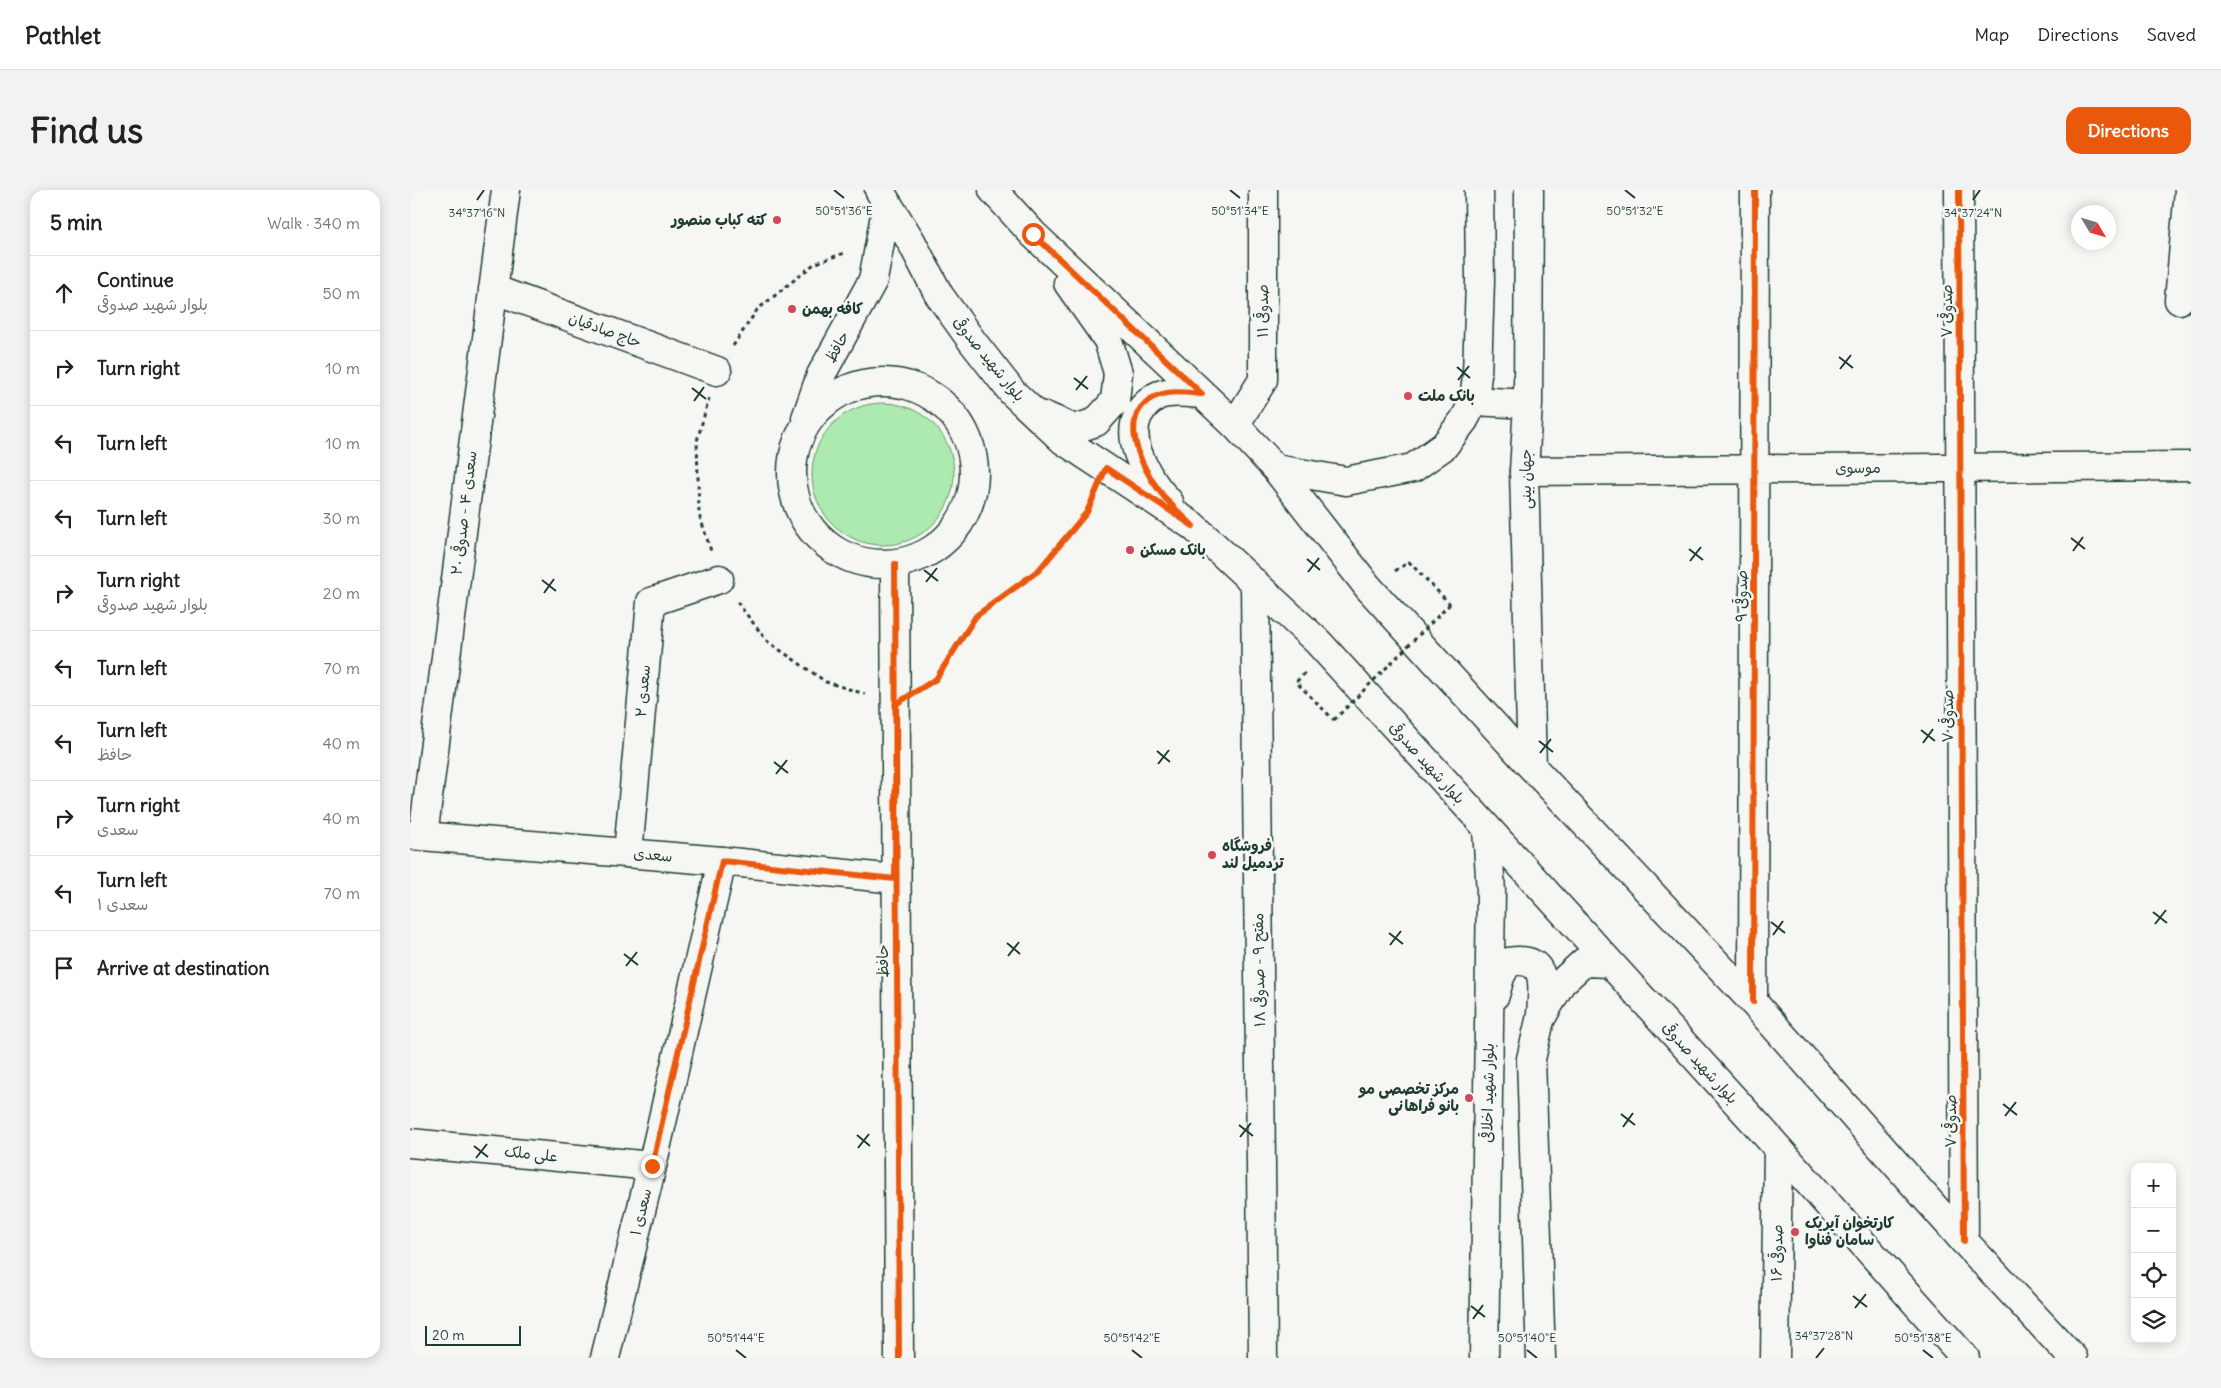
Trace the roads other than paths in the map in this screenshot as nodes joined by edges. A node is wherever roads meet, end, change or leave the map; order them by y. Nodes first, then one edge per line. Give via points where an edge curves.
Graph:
1 (506, 190) edge
2 (993, 190) edge
3 (1263, 190) edge
4 (1479, 190) edge
5 (1529, 190) edge
6 (1755, 190) edge
7 (1959, 190) edge
8 (2189, 190) edge
9 (883, 197) edge
10 (1033, 234) junction
11 (493, 288) junction
12 (2179, 300) dead end
13 (717, 371) road end
14 (1012, 392) junction
15 (1202, 394) junction
16 (1474, 401) junction
17 (1528, 404) junction
18 (1235, 425) junction
19 (801, 432) junction
20 (2191, 466) edge
21 (1960, 467) junction
22 (1276, 469) junction
23 (1755, 469) junction
24 (1524, 471) junction
25 (1193, 526) junction
26 (894, 564) junction
27 (719, 579) road end
28 (1255, 583) junction
29 (1532, 768) junction
30 (1487, 828) junction
31 (416, 835) edge
32 (628, 853) junction
33 (722, 861) junction
34 (895, 879) junction
35 (1609, 963) junction
36 (1753, 1002) junction
37 (1489, 1017) junction
38 (1540, 1020) junction
39 (410, 1143) edge
40 (1778, 1149) junction
41 (652, 1166) junction
42 (1964, 1241) junction
43 (1956, 1354) edge
44 (605, 1358) edge
45 (899, 1358) edge
46 (1263, 1358) edge
47 (1484, 1358) edge
48 (1541, 1358) edge
49 (1775, 1358) edge
50 (2073, 1358) edge

1 - 11 street, سعدی ۴ - صدوقی ۲۰
2 - 10 street
3 - 18 street, صدوقی ۱۱ via 1263,380
4 - 16 street via 1480,281
5 - 17 street, جهان بینی
6 - 23 street, صدوقی ۹
7 - 21 street, صدوقی ۷
8 - 12 street
9 - 14 street, بلوار شهید صدوقی via 939,295
9 - 19 street, حافظ via 882,238 873,280 821,376
10 - 14 street via 1108,340 1118,373 1115,401 1096,422 1075,429 1049,419
10 - 15 street
11 - 13 street, حاج صادقیان
11 - 31 street, سعدی ۴ - صدوقی ۲۰
14 - 25 street, بلوار شهید صدوقی via 1063,440
15 - 18 street
15 - 25 street via 1176,392 1158,395 1142,407 1134,421 1140,459 1160,492
16 - 17 street
16 - 22 street via 1444,446 1414,468 1346,481
17 - 24 street, جهان بینی
18 - 22 street
19 - 26 street via 793,456 792,480 797,504 808,526 825,544 846,557 870,564
19 - 26 street via 815,411 834,395 857,385 882,381 907,384 930,394 950,409 964,430 973,454 974,478 969,503 958,526 941,544 919,557
20 - 21 street, موسوی
21 - 23 street, موسوی
21 - 42 street, صدوقی ۷
22 - 29 street via 1368,587
23 - 24 street, موسوی
23 - 36 street, صدوقی ۹
24 - 29 street, جهان بینی
25 - 28 street, بلوار شهید صدوقی
26 - 34 street, حافظ
27 - 32 street, سعدی ۲ via 651,602
28 - 30 street, بلوار شهید صدوقی via 1318,642
28 - 46 street, مفتح ۹ - صدوقی ۱۸
29 - 36 street
30 - 35 street, بلوار شهید صدوقی
30 - 37 street, بلوار شهید اخلاقی via 1491,892
31 - 32 street, سعدی
32 - 33 street, سعدی
33 - 34 street, سعدی
33 - 41 street, سعدی ۱
34 - 45 street, حافظ
35 - 38 street via 1584,962 1561,983
35 - 40 street, بلوار شهید صدوقی
36 - 42 street
37 - 38 street via 1500,977 1508,962 1523,960 1534,965 1544,981
37 - 47 street, بلوار شهید اخلاقی
38 - 48 street via 1531,1059
39 - 41 street, علی ملک
40 - 43 street, بلوار شهید صدوقی
40 - 49 street, صدوقی ۱۶
41 - 44 street, سعدی ۱
42 - 50 street

